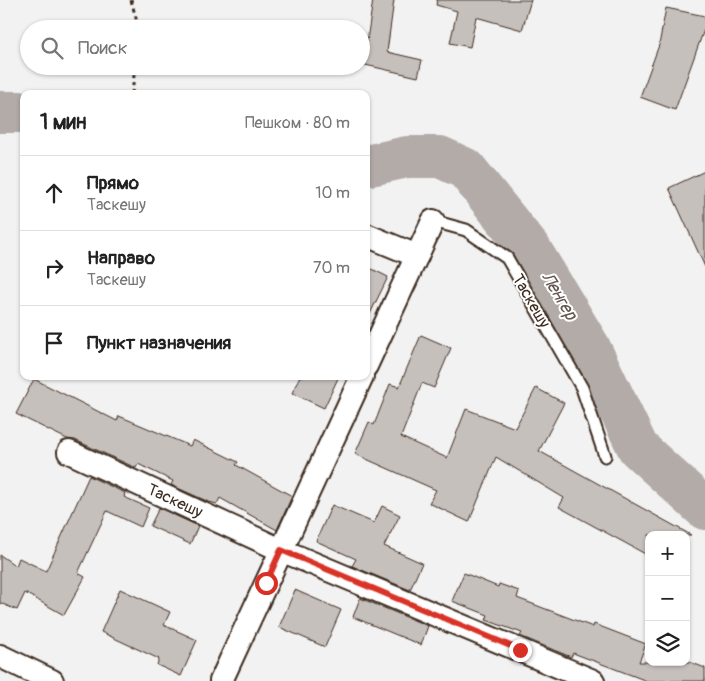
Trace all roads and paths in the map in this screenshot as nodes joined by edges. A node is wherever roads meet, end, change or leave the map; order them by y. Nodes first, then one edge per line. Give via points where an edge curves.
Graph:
1 (130, 0) edge
2 (136, 20) edge
3 (134, 75) edge
4 (132, 90) edge
5 (433, 221) joint
6 (370, 237) edge
7 (417, 256) junction
8 (370, 357) edge
9 (360, 380) edge
10 (69, 452) dead end
11 (605, 456) dead end
12 (281, 550) junction
13 (0, 656) edge
14 (52, 681) edge
15 (221, 681) edge
16 (594, 681) edge

1 - 2 path
3 - 4 path
5 - 7 street, Таскешу
5 - 11 lane, Таскешу via 466,230 507,258 582,388
6 - 7 street
7 - 8 street, Таскешу
9 - 12 street
10 - 12 street, Таскешу
12 - 15 street
12 - 16 street, Таскешу
13 - 14 street

